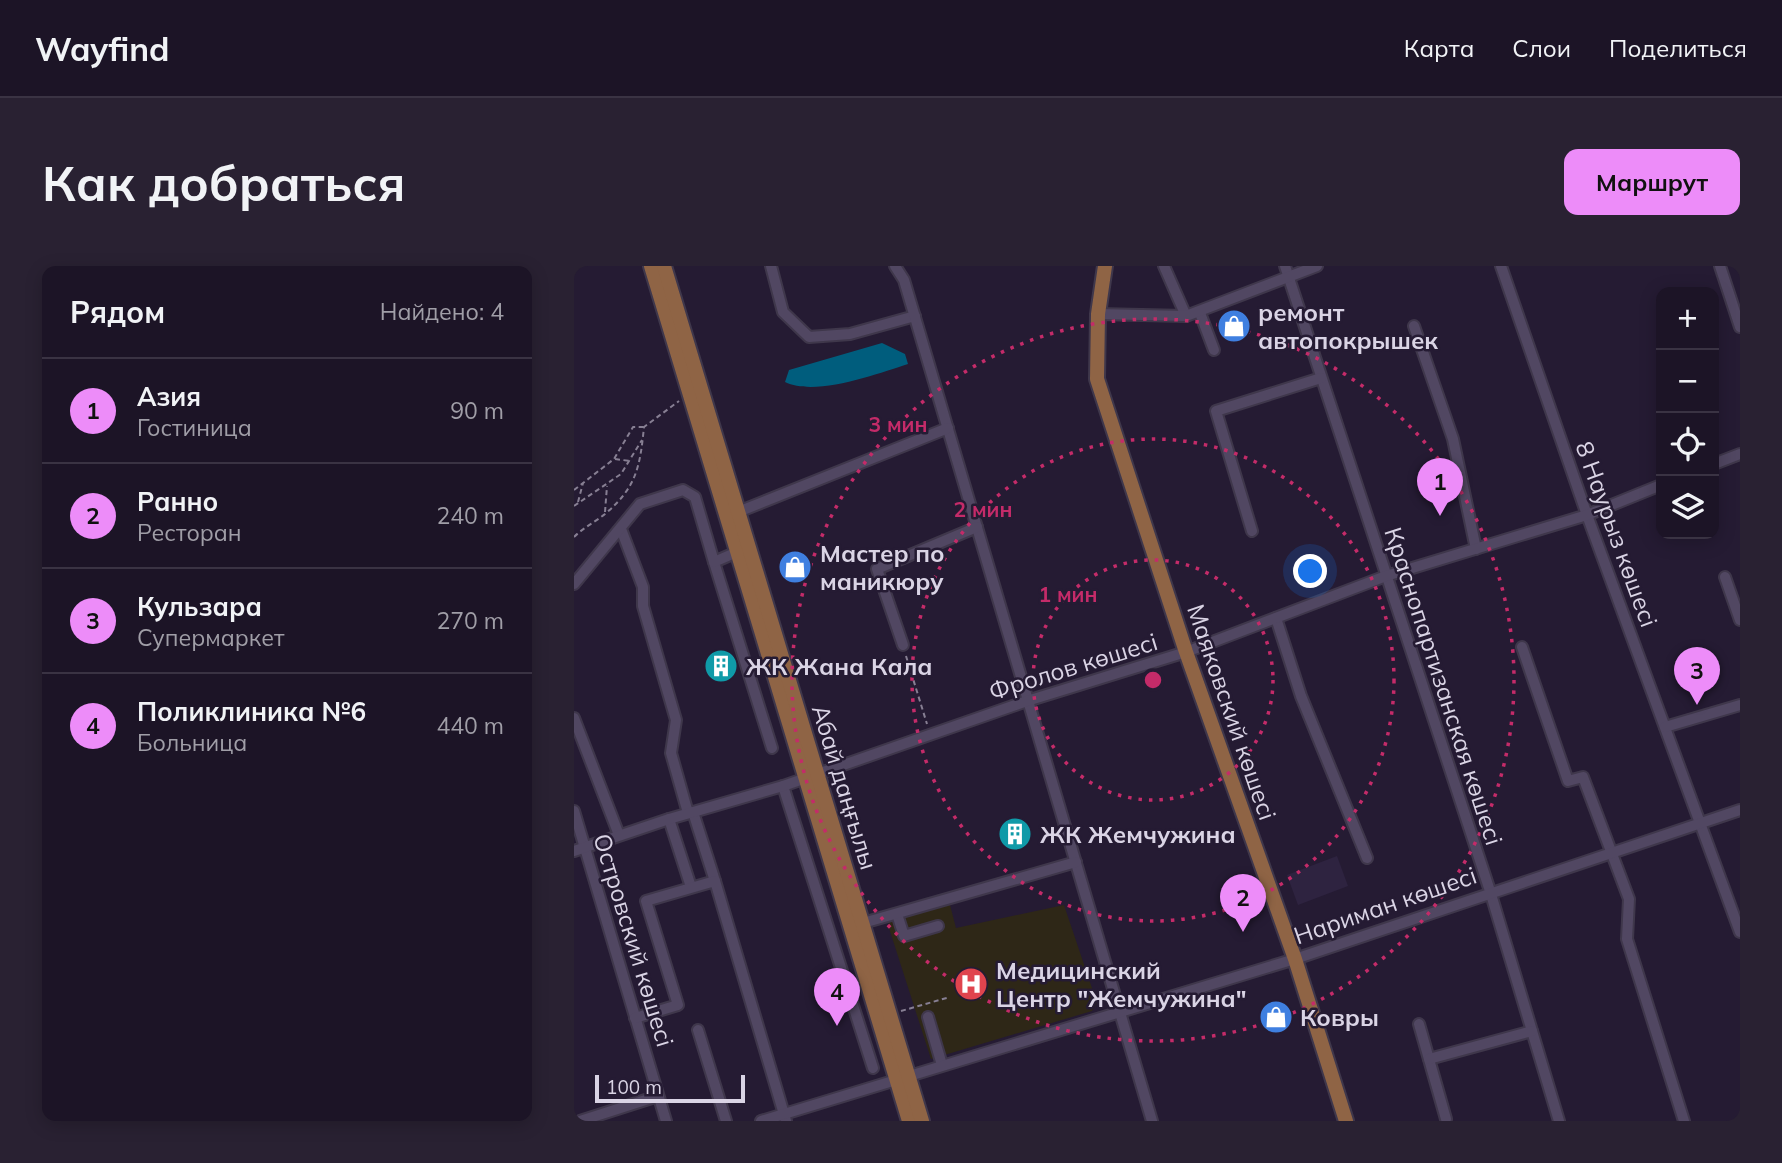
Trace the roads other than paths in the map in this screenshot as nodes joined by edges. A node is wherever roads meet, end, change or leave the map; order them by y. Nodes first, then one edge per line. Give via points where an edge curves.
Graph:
1 (652, 266) edge
2 (664, 266) edge
3 (771, 266) edge
4 (895, 266) edge
5 (1105, 266) edge
6 (1164, 266) edge
7 (1317, 266) edge
8 (1501, 266) edge
9 (1720, 266) edge
10 (1287, 271) edge
11 (1200, 313) junction
12 (1098, 314) junction
13 (915, 316) junction
14 (1186, 316) junction
15 (1414, 326) dead end
16 (1740, 327) edge
17 (1214, 350) dead end
18 (1321, 378) junction
19 (948, 428) junction
20 (1740, 454) edge
21 (1719, 462) edge
22 (1656, 487) edge
23 (738, 512) junction
24 (1587, 514) junction
25 (977, 527) junction
26 (621, 529) junction
27 (1252, 531) dead end
28 (1476, 549) junction
29 (737, 552) junction
30 (714, 562) junction
31 (1386, 576) junction
32 (1725, 577) dead end
33 (574, 584) edge
34 (1276, 618) junction
35 (1740, 620) edge
36 (903, 645) road end
37 (1522, 647) dead end
38 (1186, 652) junction
39 (1027, 701) junction
40 (1740, 705) edge
41 (574, 718) edge
42 (1665, 727) junction
43 (772, 748) dead end
44 (812, 775) junction
45 (783, 786) junction
46 (1740, 810) edge
47 (574, 811) edge
48 (691, 813) junction
49 (669, 819) junction
50 (1700, 823) junction
51 (619, 835) junction
52 (579, 850) edge
53 (1612, 852) junction
54 (1367, 858) dead end
55 (1076, 862) junction
56 (715, 881) junction
57 (691, 887) junction
58 (1490, 891) junction
59 (897, 914) junction
60 (863, 923) junction
61 (938, 926) dead end
62 (1740, 932) edge
63 (1295, 959) junction
64 (1121, 1013) junction
65 (928, 1017) dead end
66 (635, 1018) junction
67 (1419, 1024) dead end
68 (698, 1030) dead end
69 (1532, 1031) junction
70 (1429, 1059) junction
71 (942, 1065) junction
72 (873, 1068) dead end
73 (902, 1077) junction
74 (658, 1096) junction
75 (785, 1117) edge
76 (1446, 1119) dead end
77 (580, 1121) edge
78 (666, 1121) edge
79 (726, 1121) edge
80 (761, 1121) edge
81 (909, 1121) edge
82 (922, 1121) edge
83 (1152, 1121) edge
84 (1346, 1121) edge
85 (1559, 1121) edge
86 (1684, 1121) edge

1 - 29 main road, Абай даңғылы
2 - 23 main road, Абай даңғылы
3 - 13 street via 783,312 809,337 850,334
4 - 13 street
5 - 12 main road, Маяковский көшесі
6 - 14 street
7 - 10 street
8 - 24 street, 8 Наурыз көшесі
9 - 16 street
10 - 11 street
10 - 18 street, Краснопартизанская көшесі
11 - 14 street
11 - 17 street
12 - 14 street
12 - 38 main road, Маяковский көшесі via 1097,379
13 - 19 street
15 - 28 street via 1452,439
18 - 27 street via 1216,411
18 - 31 street, Краснопартизанская көшесі
19 - 23 street
19 - 25 street
20 - 21 street
22 - 24 street, Фролов көшесі
23 - 44 main road, Абай даңғылы
24 - 28 street, Фролов көшесі
24 - 42 street, 8 Наурыз көшесі
25 - 36 street via 877,569
25 - 39 street
26 - 30 street via 640,504 683,490 691,492
26 - 33 street
26 - 48 street via 643,587 643,606 676,720 671,753
28 - 31 street, Фролов көшесі
29 - 30 street
29 - 44 main road, Абай даңғылы
30 - 43 street
31 - 34 street, Фролов көшесі
31 - 58 street, Краснопартизанская көшесі
32 - 35 street
34 - 38 street, Фролов көшесі
34 - 54 street via 1301,696
37 - 53 street via 1568,782 1583,777
38 - 39 street, Фролов көшесі
38 - 63 main road, Маяковский көшесі
39 - 44 street, Фролов көшесі
39 - 55 street
40 - 42 street
41 - 51 street
42 - 50 street, 8 Наурыз көшесі
44 - 45 street, Фролов көшесі
44 - 60 main road, Абай даңғылы
44 - 73 main road, Абай даңғылы
45 - 48 street, Фролов көшесі
45 - 72 street
46 - 50 street, Нариман көшесі
47 - 52 street, Островский көшесі
48 - 49 street, Фролов көшесі
48 - 56 street
49 - 51 street, Фролов көшесі
49 - 57 street
50 - 53 street, Нариман көшесі
50 - 62 street, 8 Наурыз көшесі
51 - 52 street, Фролов көшесі
52 - 66 street, Островский көшесі
53 - 58 street, Нариман көшесі
53 - 86 street via 1629,899 1627,939
55 - 59 street
55 - 64 street
56 - 57 street
56 - 75 street
57 - 66 street via 646,901 678,1005
58 - 63 street, Нариман көшесі
58 - 69 street, Краснопартизанская көшесі
59 - 60 street
59 - 61 street via 904,936
60 - 73 main road, Абай даңғылы via 890,1014
63 - 64 street, Нариман көшесі
63 - 84 main road, Маяковский көшесі
64 - 71 street, Нариман көшесі
64 - 83 street
65 - 71 street
66 - 74 street, Островский көшесі
67 - 70 street
68 - 79 street
69 - 70 street
69 - 85 street, Краснопартизанская көшесі
70 - 76 street
71 - 73 street, Нариман көшесі
73 - 75 street, Нариман көшесі
73 - 81 main road, Абай даңғылы
73 - 82 main road, Абай даңғылы
74 - 77 street
74 - 78 street, Островский көшесі
75 - 80 street, Нариман көшесі

